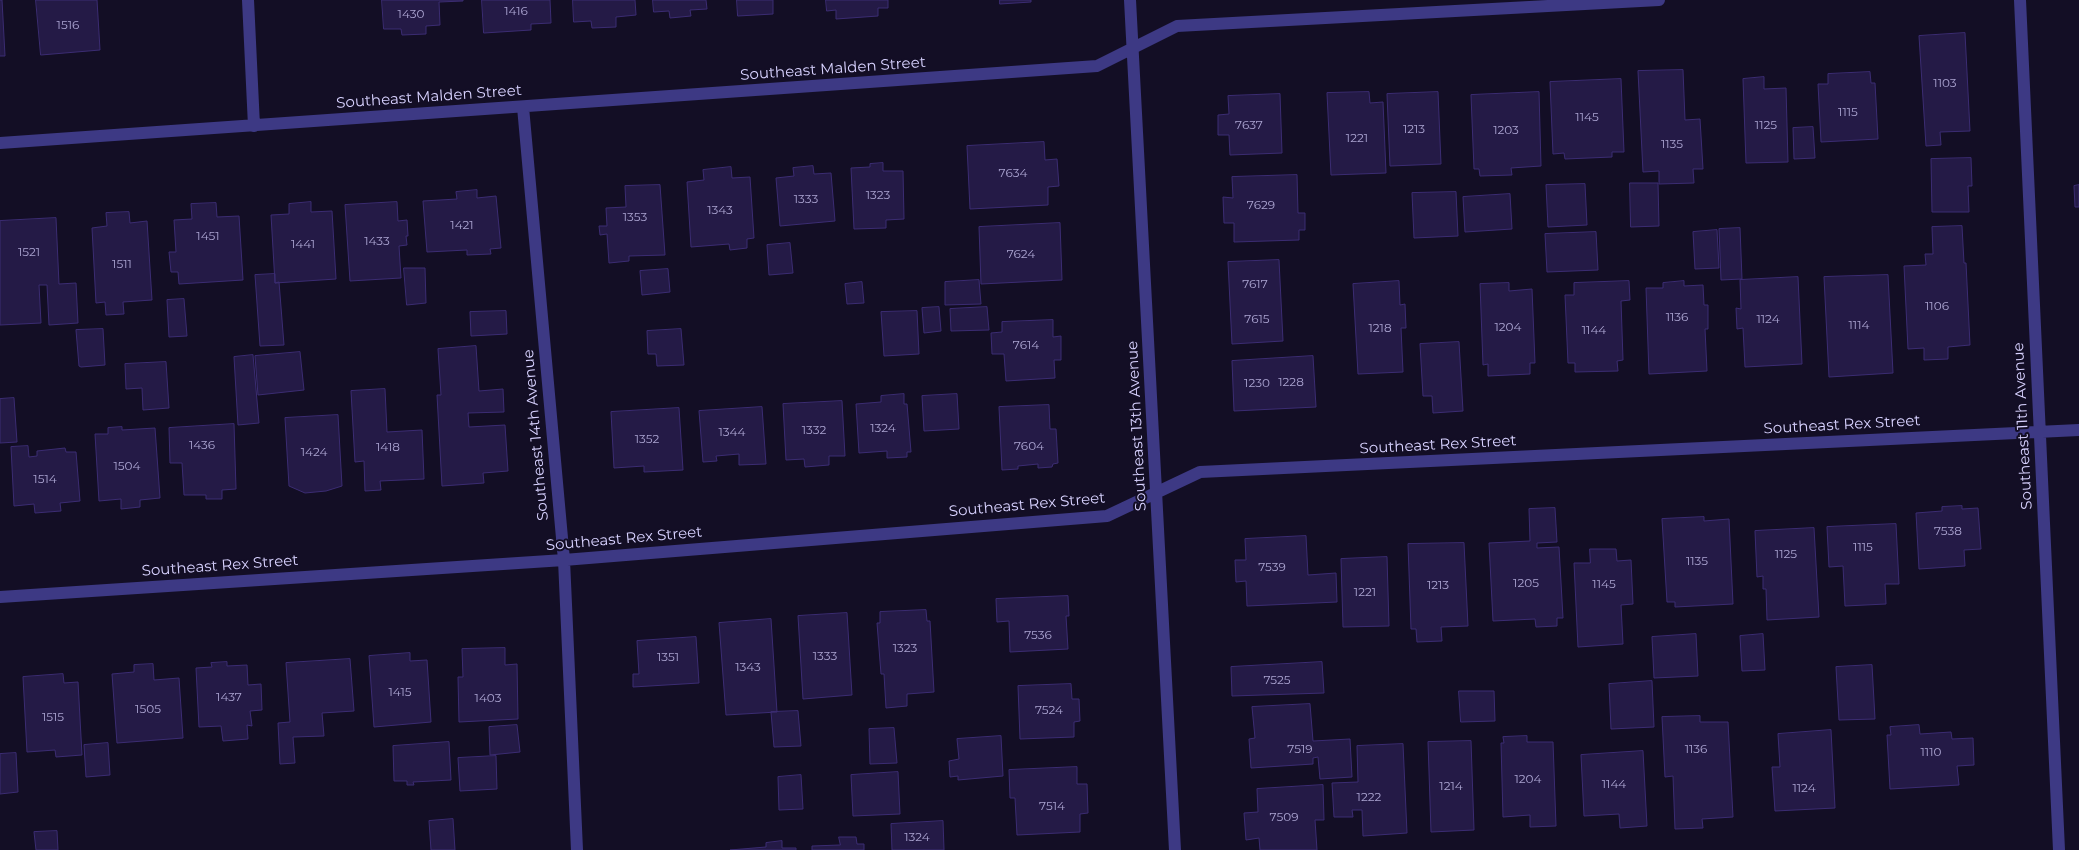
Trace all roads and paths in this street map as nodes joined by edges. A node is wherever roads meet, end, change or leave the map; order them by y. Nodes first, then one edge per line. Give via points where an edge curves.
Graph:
1 (248, 0) edge
2 (1130, 0) edge
3 (1660, 0) edge
4 (2020, 0) edge
5 (1132, 49) junction
6 (523, 107) junction
7 (254, 126) junction
8 (0, 143) edge
9 (2079, 430) edge
10 (2040, 432) junction
11 (1157, 492) junction
12 (564, 560) junction
13 (0, 597) edge
14 (577, 850) edge
15 (1175, 850) edge
16 (2059, 850) edge

1 - 7 street
2 - 5 street, Southeast 13th Avenue
3 - 5 street, Southeast Malden Street via 1176,26
4 - 10 street, Southeast 11th Avenue
5 - 6 street, Southeast Malden Street via 1097,66
5 - 11 street, Southeast 13th Avenue
6 - 7 street, Southeast Malden Street
6 - 12 street, Southeast 14th Avenue
7 - 8 street, Southeast Malden Street
9 - 10 street, Southeast Rex Street
10 - 11 street, Southeast Rex Street via 1200,472
10 - 16 street, Southeast 11th Avenue
11 - 12 street, Southeast Rex Street via 1107,516
11 - 15 street, Southeast 13th Avenue
12 - 13 street, Southeast Rex Street
12 - 14 street, Southeast 14th Avenue

